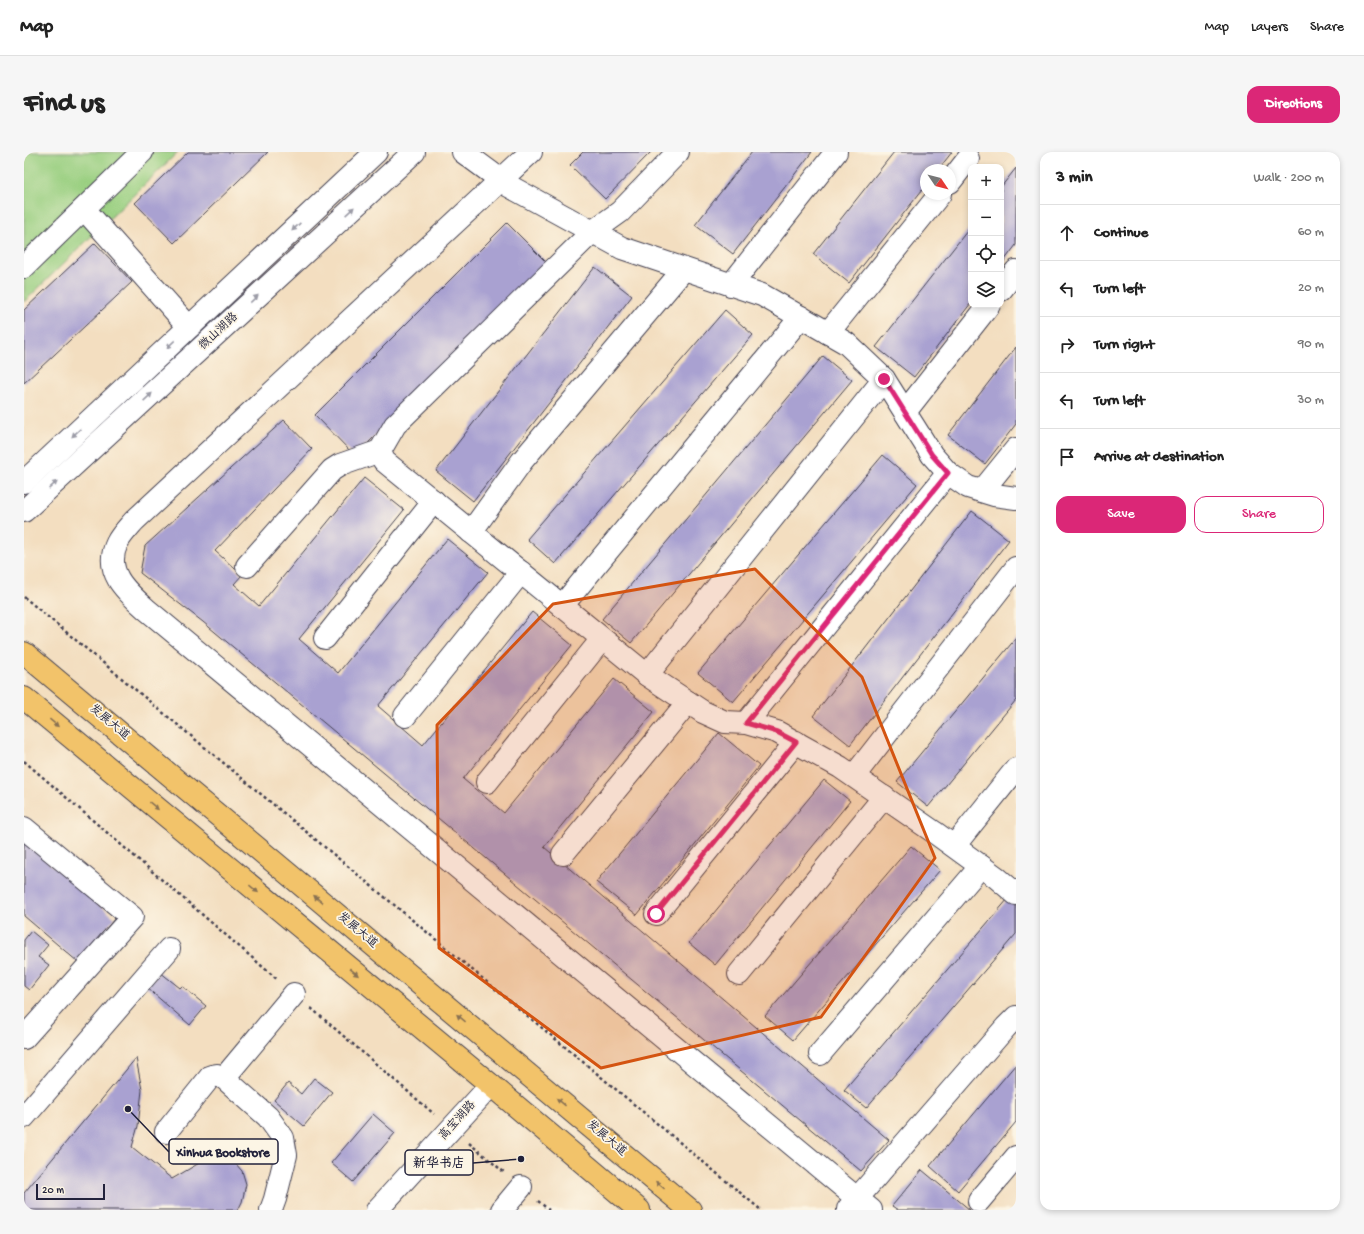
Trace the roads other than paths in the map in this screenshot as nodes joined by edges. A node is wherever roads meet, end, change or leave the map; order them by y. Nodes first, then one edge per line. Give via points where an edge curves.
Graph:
1 (142, 152) edge
2 (376, 152) edge
3 (463, 152) edge
4 (531, 152) edge
5 (678, 152) edge
6 (836, 152) edge
7 (406, 154) edge
8 (968, 159) dead end
9 (956, 174) edge
10 (501, 180) junction
11 (935, 200) edge
12 (84, 209) junction
13 (592, 232) junction
14 (24, 267) edge
15 (684, 269) junction
16 (1016, 271) edge
17 (731, 285) junction
18 (1004, 286) edge
19 (987, 308) edge
20 (801, 317) junction
21 (189, 328) junction
22 (828, 333) junction
23 (884, 379) junction
24 (905, 412) junction
25 (1016, 449) edge
26 (380, 451) junction
27 (948, 473) junction
28 (24, 482) edge
29 (982, 491) junction
30 (1016, 498) edge
31 (434, 501) junction
32 (24, 511) edge
33 (471, 532) junction
34 (248, 566) dead end
35 (1016, 568) edge
36 (521, 572) junction
37 (562, 606) junction
38 (325, 638) dead end
39 (602, 639) junction
40 (24, 653) edge
41 (647, 675) junction
42 (24, 698) edge
43 (688, 702) junction
44 (404, 716) dead end
45 (746, 723) junction
46 (796, 742) junction
47 (1016, 769) edge
48 (854, 776) junction
49 (488, 782) dead end
50 (884, 797) junction
51 (24, 828) edge
52 (954, 846) junction
53 (563, 854) dead end
54 (981, 866) junction
55 (1016, 894) edge
56 (656, 914) dead end
57 (169, 949) dead end
58 (739, 974) dead end
59 (294, 994) dead end
60 (1013, 1026) edge
61 (24, 1038) edge
62 (820, 1054) dead end
63 (224, 1078) junction
64 (490, 1085) junction
65 (24, 1116) edge
66 (166, 1132) dead end
67 (1016, 1157) edge
68 (522, 1187) dead end
69 (979, 1201) dead end
70 (858, 1206) edge
71 (271, 1210) edge
72 (377, 1210) edge
73 (502, 1210) edge
74 (639, 1210) edge
75 (690, 1210) edge

1 - 12 street
2 -> 21 street, 微山湖路
3 - 10 street
4 - 10 street
5 - 13 street via 620,212
6 - 17 street
32 -> 7 street, 微山湖路
8 - 9 street
10 - 13 street
10 - 70 street via 134,521 117,544 113,558 115,575 125,590 146,609
11 - 22 street
12 - 14 street
12 - 21 street
13 - 15 street via 622,248
13 - 26 street via 395,425
15 - 17 street
15 - 33 street via 522,461
16 - 18 street
17 - 20 street via 762,295
19 - 24 street
20 - 22 street
20 - 37 street
21 -> 28 street, 微山湖路
22 - 23 street via 846,343
23 - 24 street
23 - 41 street
24 - 27 street via 932,455
25 - 29 street
26 - 31 street via 384,461
26 - 34 street via 332,470
27 - 29 street via 968,487
27 - 45 street
29 - 30 street
31 - 33 street
31 - 38 street
33 - 36 street
35 - 48 street
36 - 37 street
36 - 44 street
37 - 39 street
39 - 41 street
39 - 49 street
75 -> 40 main road, 发展大道
41 - 43 street
42 -> 64 main road
43 - 45 street via 725,722
43 - 53 street
45 - 46 street via 777,732
46 - 48 street
46 - 56 street
47 - 52 street
48 - 50 street
50 - 52 street
50 - 58 street
51 - 61 street via 132,917
52 - 54 street
54 - 55 street
54 - 62 street
57 - 65 street
59 - 63 street
60 - 70 street
63 - 66 street via 211,1076
63 - 71 street via 268,1117 283,1138 286,1154
64 - 72 street, 高宝湖路
64 - 74 main road
67 - 69 street
68 - 73 street

